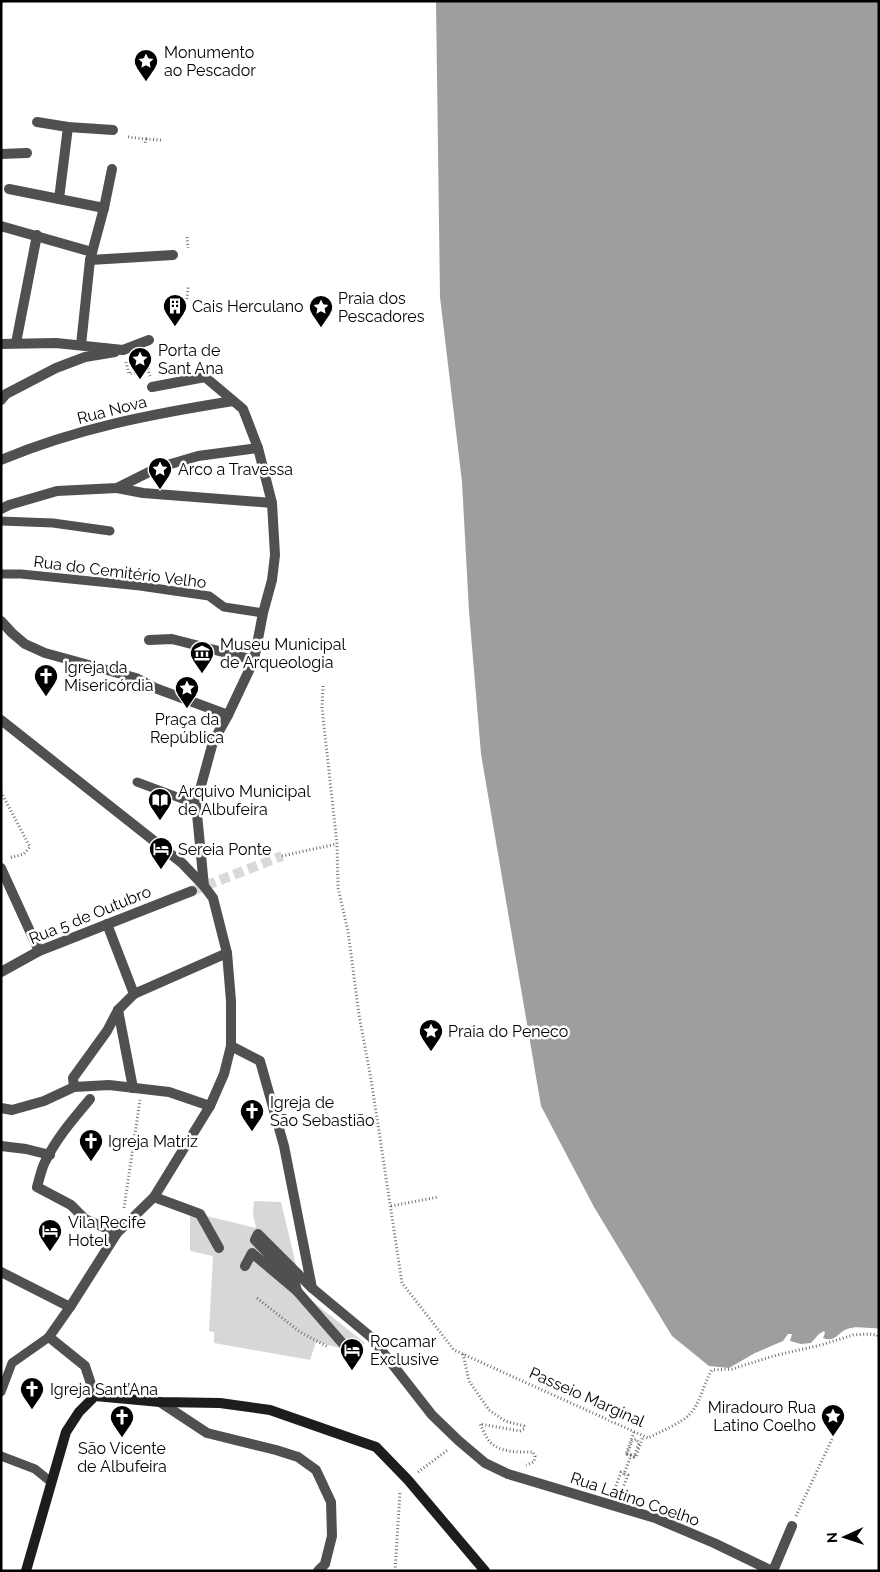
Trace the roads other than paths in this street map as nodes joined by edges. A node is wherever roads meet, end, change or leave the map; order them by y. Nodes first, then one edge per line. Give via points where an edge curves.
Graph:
1 (37, 122) dead end
2 (68, 126) junction
3 (113, 130) dead end
4 (27, 153) dead end
5 (1, 154) edge
6 (112, 169) dead end
7 (9, 189) dead end
8 (59, 199) junction
9 (104, 208) junction
10 (1, 226) edge
11 (37, 235) junction
12 (173, 255) dead end
13 (91, 256) junction
14 (149, 340) dead end
15 (16, 343) junction
16 (1, 344) edge
17 (81, 345) junction
18 (123, 350) junction
19 (152, 387) road end
20 (1, 400) edge
21 (233, 401) junction
22 (258, 448) junction
23 (1, 460) edge
24 (117, 488) junction
25 (272, 503) junction
26 (1, 509) edge
27 (1, 521) edge
28 (110, 531) dead end
29 (1, 574) edge
30 (263, 613) junction
31 (1, 621) edge
32 (149, 640) dead end
33 (254, 660) junction
34 (228, 715) junction
35 (1, 720) edge
36 (137, 782) dead end
37 (196, 804) junction
38 (3, 864) edge
39 (204, 886) junction
40 (192, 891) tunnel mouth
41 (107, 924) junction
42 (38, 951) junction
43 (227, 953) junction
44 (1, 972) edge
45 (134, 994) junction
46 (118, 1010) junction
47 (231, 1046) junction
48 (74, 1087) junction
49 (138, 1088) junction
50 (90, 1099) dead end
51 (210, 1106) junction
52 (1, 1108) edge
53 (1, 1146) edge
54 (50, 1155) junction
55 (154, 1197) junction
56 (117, 1232) junction
57 (219, 1248) dead end
58 (244, 1266) dead end
59 (1, 1272) edge
60 (312, 1288) junction
61 (297, 1291) junction
62 (70, 1307) junction
63 (49, 1337) junction
64 (351, 1353) road end
65 (1, 1392) edge
66 (95, 1396) junction
67 (160, 1402) junction
68 (1, 1456) edge
69 (51, 1482) junction
70 (792, 1526) road end
71 (757, 1567) edge
72 (26, 1571) edge
73 (318, 1571) edge
74 (485, 1571) edge
75 (772, 1571) edge

1 - 2 street
2 - 3 street
2 - 8 street
4 - 5 street
6 - 9 street
7 - 8 street
8 - 9 street
9 - 13 street
10 - 11 street
11 - 13 street
11 - 15 street
12 - 13 street
13 - 17 street
14 - 18 street
15 - 16 street
15 - 17 street
17 - 18 street
18 - 20 street via 85,357 56,368 6,394
19 - 21 street via 206,377
21 - 22 street via 243,409
21 - 23 street, Rua Nova via 102,426
22 - 24 street via 198,456 158,468
22 - 25 street
24 - 25 street
24 - 26 street via 58,491
25 - 30 street via 272,580
27 - 28 lane via 53,523
29 - 30 lane, Rua do Cemitério Velho via 110,583 209,596 224,607
30 - 33 street
31 - 34 street via 25,644 45,653 136,678
32 - 33 street via 172,639
33 - 34 street
34 - 37 street via 213,742
35 - 39 street via 182,863
36 - 37 lane
37 - 39 street
38 - 42 street
39 - 43 street via 213,898
40 - 41 street, Rua 5 de Outubro
41 - 42 street, Rua 5 de Outubro
41 - 45 street
42 - 44 street, Rua 5 de Outubro
43 - 45 street
43 - 47 street
45 - 46 street
46 - 48 street via 73,1078
46 - 49 street
47 - 51 street via 224,1074
47 - 60 street via 260,1061 284,1146
48 - 49 street via 109,1085
48 - 52 street via 44,1101 12,1110
49 - 51 street via 169,1092
50 - 54 street via 70,1121
51 - 55 street
53 - 54 street
54 - 56 street via 37,1187 71,1205 84,1219
55 - 56 street
55 - 57 street via 200,1214
56 - 62 street
58 - 61 street via 252,1254
59 - 62 street
60 - 61 street, Rua Latino Coelho via 258,1234 255,1240 294,1280
60 - 71 street, Rua Latino Coelho via 371,1337 432,1415 485,1463 508,1474 655,1518 714,1542
61 - 64 street
62 - 63 street
63 - 65 lane via 12,1363
63 - 66 street via 85,1366
66 - 67 street
66 - 69 street via 66,1432
67 - 73 street via 207,1433 298,1457 316,1470 330,1502 332,1536 325,1564
67 - 74 street via 220,1403 270,1410 376,1447
68 - 69 lane via 35,1469
69 - 72 street
70 - 75 street
71 - 75 street, Rua Latino Coelho

